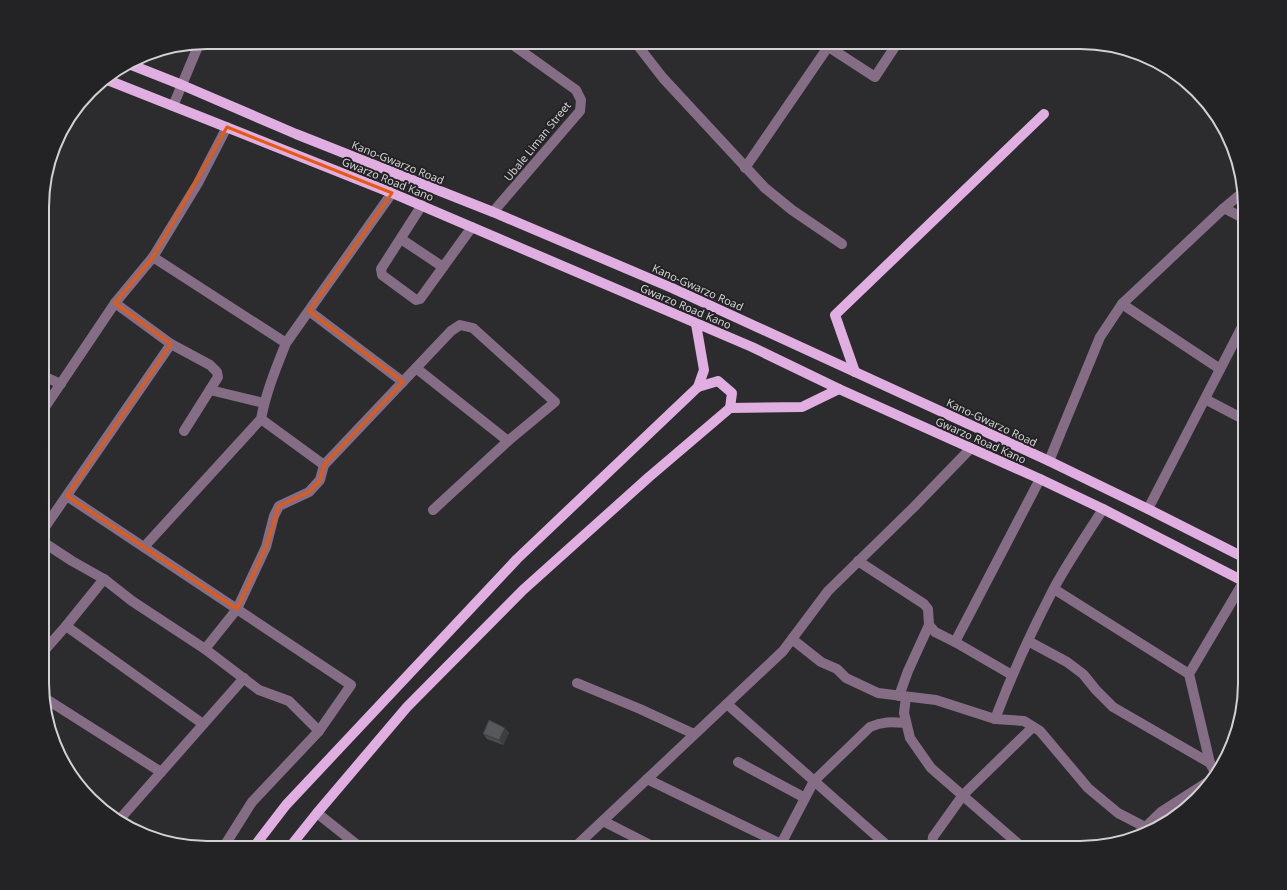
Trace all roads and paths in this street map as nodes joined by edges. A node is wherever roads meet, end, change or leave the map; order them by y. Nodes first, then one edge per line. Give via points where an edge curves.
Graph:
1 (197, 49) edge
2 (519, 49) edge
3 (640, 49) edge
4 (822, 49) edge
5 (833, 49) edge
6 (893, 49) edge
7 (135, 66) edge
8 (112, 82) edge
9 (182, 85) junction
10 (173, 106) junction
11 (1044, 114) dead end
12 (227, 127) junction
13 (746, 168) junction
14 (392, 193) junction
15 (1238, 197) edge
16 (422, 206) junction
17 (1224, 208) junction
18 (493, 212) junction
19 (1238, 215) edge
20 (472, 227) junction
21 (401, 239) junction
22 (842, 244) dead end
23 (153, 258) junction
24 (443, 267) junction
25 (115, 303) junction
26 (1122, 304) junction
27 (309, 311) junction
28 (696, 324) junction
29 (1238, 334) edge
30 (286, 343) junction
31 (171, 344) junction
32 (416, 368) junction
33 (1220, 369) junction
34 (855, 372) junction
35 (49, 379) edge
36 (403, 382) junction
37 (61, 384) junction
38 (698, 387) junction
39 (839, 389) junction
40 (210, 390) junction
41 (1204, 399) junction
42 (49, 401) edge
43 (264, 403) junction
44 (730, 408) junction
45 (1238, 416) edge
46 (261, 419) junction
47 (184, 431) dead end
48 (508, 442) junction
49 (971, 448) junction
50 (1049, 461) junction
51 (324, 465) junction
52 (1040, 479) junction
53 (66, 496) junction
54 (1103, 509) junction
55 (1148, 509) junction
56 (433, 510) dead end
57 (49, 521) edge
58 (49, 546) edge
59 (144, 547) junction
60 (1238, 554) edge
61 (858, 561) junction
62 (104, 579) junction
63 (1238, 579) edge
64 (1054, 589) junction
65 (1238, 592) edge
66 (237, 609) junction
67 (929, 625) junction
68 (66, 626) junction
69 (792, 639) junction
70 (1028, 641) junction
71 (955, 642) junction
72 (49, 645) edge
73 (205, 649) junction
74 (1012, 674) junction
75 (1189, 674) junction
76 (244, 678) junction
77 (577, 683) dead end
78 (903, 697) junction
79 (50, 702) edge
80 (727, 704) junction
81 (996, 719) junction
82 (906, 723) junction
83 (203, 724) junction
84 (1033, 727) junction
85 (319, 731) junction
86 (694, 734) junction
87 (738, 762) dead end
88 (1210, 763) junction
89 (1213, 768) edge
90 (161, 772) junction
91 (647, 779) junction
92 (814, 781) junction
93 (1198, 788) edge
94 (963, 795) junction
95 (805, 798) junction
96 (316, 813) junction
97 (122, 816) edge
98 (603, 821) junction
99 (1149, 825) edge
100 (1142, 828) edge
101 (227, 841) edge
102 (258, 841) edge
103 (294, 841) edge
104 (352, 841) edge
105 (582, 841) edge
106 (642, 841) edge
107 (774, 841) edge
108 (786, 841) edge
109 (882, 841) edge
110 (932, 841) edge
111 (1016, 841) edge

1 - 9 street
2 - 18 street, Ubale Liman Street via 576,90 581,100 580,111
3 - 13 street via 663,78
4 - 13 street
5 - 6 street via 875,77
7 - 9 main road, Kano-Gwarzo Road
8 - 10 main road, Gwarzo Road Kano
9 - 10 street
9 - 18 main road, Kano-Gwarzo Road via 296,134
10 - 12 main road, Gwarzo Road Kano
11 - 34 main road via 835,315
12 - 14 main road, Gwarzo Road Kano
12 - 23 street via 198,183
13 - 22 street via 792,210
14 - 16 main road, Gwarzo Road Kano
14 - 27 street
15 - 17 street
16 - 20 main road, Gwarzo Road Kano
16 - 21 street
17 - 19 street
17 - 26 street
18 - 34 main road, Kano-Gwarzo Road via 672,288
20 - 24 street
20 - 28 main road, Gwarzo Road Kano
21 - 24 street
21 - 24 street via 381,272 416,300 420,299
23 - 25 street
23 - 30 street
25 - 31 street
25 - 37 street
26 - 33 street
26 - 50 street via 1100,337
27 - 30 street
27 - 36 street
28 - 38 main road via 704,370
28 - 39 main road, Gwarzo Road Kano via 752,347
29 - 33 street
30 - 43 street
31 - 40 street via 214,368 218,377
31 - 53 street
32 - 36 street
32 - 48 street
32 - 48 street via 451,331 460,325 473,328 555,402
33 - 41 street
34 - 50 main road, Kano-Gwarzo Road
35 - 37 street
36 - 51 street
37 - 42 street
38 - 44 main road via 718,381 732,393
38 - 102 main road via 517,560 286,805
39 - 44 main road via 802,407
39 - 49 main road, Gwarzo Road Kano
40 - 43 street
40 - 47 street
41 - 45 street
41 - 55 street
43 - 46 street
44 - 96 main road via 523,590 408,707
46 - 51 street
46 - 59 street
48 - 56 street
49 - 52 main road, Gwarzo Road Kano
49 - 61 street
50 - 55 main road, Kano-Gwarzo Road
51 - 66 street via 320,480 309,492 279,506 266,547
52 - 54 main road, Gwarzo Road Kano
52 - 71 street
53 - 57 street
53 - 59 street
54 - 63 main road, Gwarzo Road Kano
54 - 64 street
55 - 60 main road, Kano-Gwarzo Road
58 - 62 street
59 - 66 street
61 - 67 street via 924,604 928,610
61 - 69 street via 828,591
62 - 68 street
62 - 73 street via 132,601
64 - 70 street
64 - 75 street
65 - 75 street
66 - 73 street
66 - 85 street via 351,685
67 - 71 street via 935,632
67 - 78 street via 908,671
68 - 72 street
68 - 83 street
69 - 78 street via 821,662 837,669 846,678 878,693
69 - 80 street via 783,651
70 - 74 street
70 - 88 street via 1067,662 1083,674 1114,706
71 - 74 street
73 - 76 street
74 - 81 street
75 - 88 street
76 - 83 street
76 - 85 street via 259,690 288,701
77 - 86 street via 640,708
78 - 81 street via 936,700
78 - 82 street
79 - 90 street
80 - 86 street
80 - 92 street
81 - 84 street via 1024,721
82 - 92 street via 888,721 870,727
82 - 94 street via 910,738 931,768
83 - 90 street
84 - 94 street
84 - 100 street via 1040,731 1088,788 1118,813
85 - 101 street via 252,802
86 - 91 street
87 - 95 street
88 - 89 street
90 - 97 street
91 - 98 street
91 - 107 street
92 - 95 street
92 - 109 street
93 - 99 street via 1161,812
94 - 110 street
94 - 111 street
95 - 108 street
96 - 103 main road
96 - 104 street
98 - 105 street
98 - 106 street

